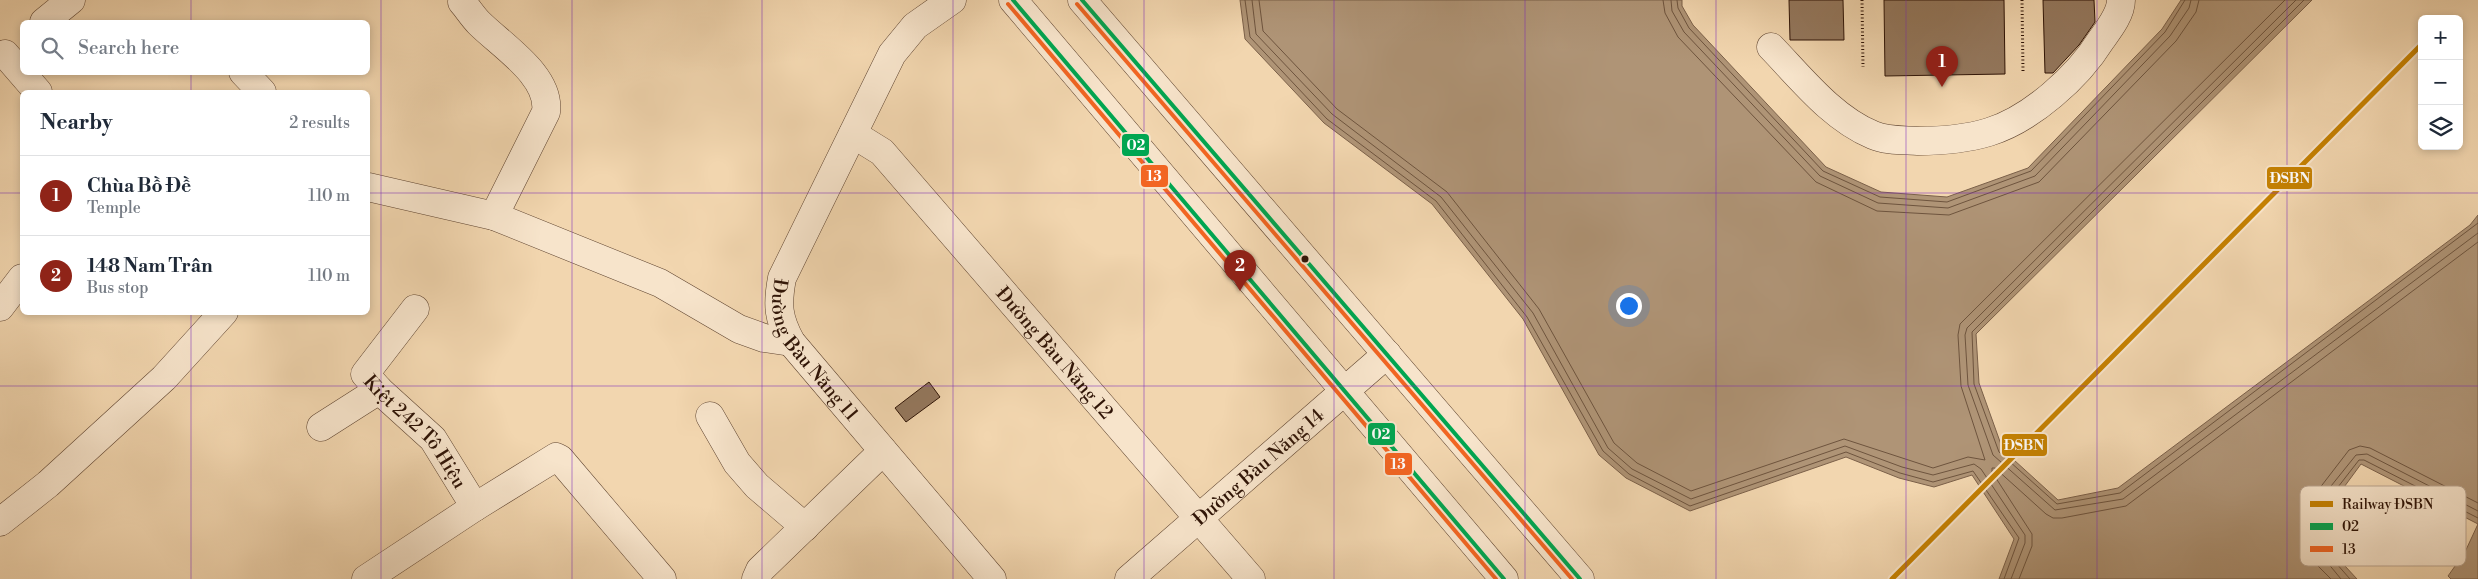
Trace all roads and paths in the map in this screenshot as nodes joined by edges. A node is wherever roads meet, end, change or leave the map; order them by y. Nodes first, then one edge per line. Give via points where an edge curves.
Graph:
1 (71, 0) edge
2 (464, 0) edge
3 (952, 0) edge
4 (1014, 0) edge
5 (1082, 0) edge
6 (1862, 0) edge
7 (2022, 0) edge
8 (2121, 0) edge
9 (46, 20) edge
10 (1771, 47) dead end
11 (9, 51) edge
12 (20, 67) edge
13 (1863, 67) dead end
14 (2023, 72) dead end
15 (26, 75) edge
16 (246, 75) edge
17 (37, 90) edge
18 (260, 90) edge
19 (853, 134) junction
20 (370, 187) edge
21 (494, 216) junction
22 (20, 281) edge
23 (0, 307) edge
24 (415, 310) dead end
25 (221, 315) edge
26 (791, 342) junction
27 (1387, 354) junction
28 (379, 390) junction
29 (1344, 390) junction
30 (710, 416) dead end
31 (322, 427) dead end
32 (883, 451) junction
33 (475, 507) junction
34 (1198, 520) junction
35 (0, 522) edge
36 (805, 527) junction
37 (366, 579) edge
38 (662, 579) edge
39 (756, 579) edge
40 (992, 579) edge
41 (1129, 579) edge
42 (1251, 579) edge
43 (1504, 579) edge
44 (1580, 579) edge

1 - 9 street
2 - 21 street via 462,2 478,22 524,64 543,87 548,102
3 - 19 street, Đường Bàu Năng 11 via 915,26 892,54
4 - 29 street
5 - 27 street
6 - 13 path
7 - 14 path
8 - 10 street via 2117,14 2089,59 2077,74 2041,104 1992,132 1945,141 1873,136 1820,99
11 - 12 street
15 - 17 street
16 - 18 street
19 - 26 street, Đường Bàu Năng 11 via 782,278 778,298 780,323
19 - 34 street, Đường Bàu Năng 12 via 882,152
20 - 21 street
21 - 26 street via 660,284 739,329 764,338
22 - 23 street
24 - 28 street, Kiệt 242 Tô Hiệu via 365,374
25 - 35 street via 164,378 48,484
26 - 32 street, Đường Bàu Năng 11
27 - 29 street, Đường Bàu Năng 14
27 - 44 street
28 - 31 street
28 - 33 street, Kiệt 242 Tô Hiệu via 433,439
29 - 34 street, Đường Bàu Năng 14
29 - 43 street
30 - 36 street via 737,463 757,486
32 - 36 street
32 - 40 street, Đường Bàu Năng 11
33 - 37 street, Kiệt 242 Tô Hiệu
33 - 38 street, Kiệt 242 Tô Hiệu via 556,458 560,459
34 - 41 street, Đường Bàu Năng 14
34 - 42 street, Đường Bàu Năng 12
36 - 39 street via 760,570

